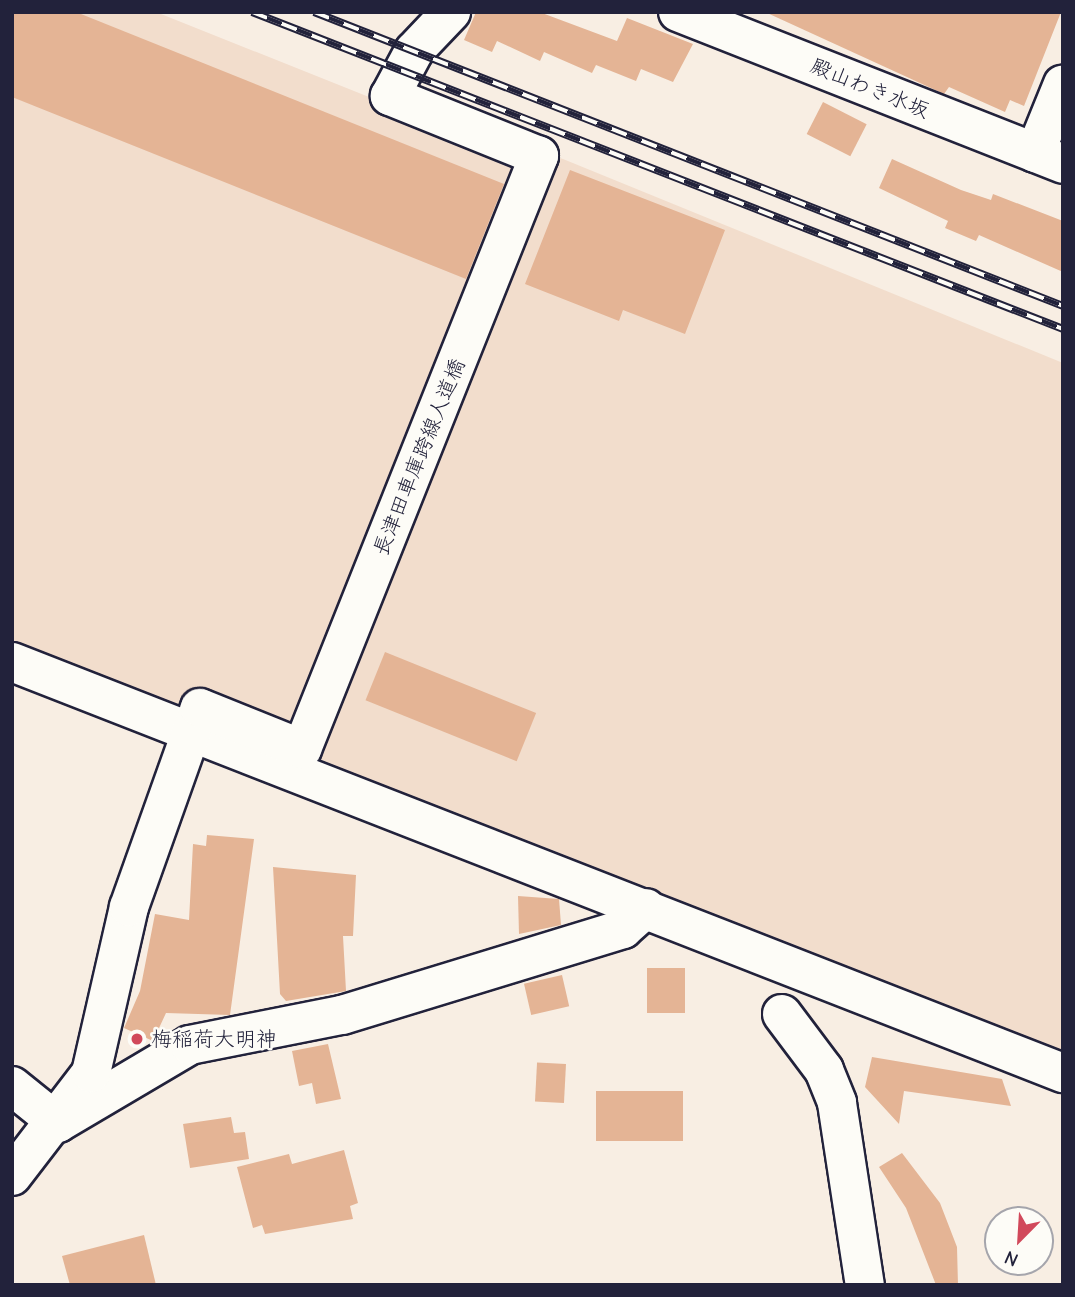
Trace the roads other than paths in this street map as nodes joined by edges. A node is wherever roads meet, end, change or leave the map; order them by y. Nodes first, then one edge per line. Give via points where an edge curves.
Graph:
1 (678, 12) edge
2 (446, 18) edge
3 (1063, 84) edge
4 (1049, 159) edge
5 (12, 662) edge
6 (201, 725) junction
7 (646, 908) junction
8 (782, 1014) dead end
9 (1063, 1073) edge
10 (12, 1086) edge
11 (58, 1123) junction
12 (12, 1176) edge
13 (865, 1285) edge

1 - 4 street, 殿山わき水坂
2 - 6 street, 長津田車庫跨線人道橋 via 414,51 390,96 539,156 302,749
3 - 4 street
5 - 6 street
6 - 7 street
6 - 11 street via 129,907 91,1073
7 - 9 street
7 - 11 street via 623,929 342,1014 190,1045
8 - 13 street via 824,1070 837,1103
10 - 11 street
11 - 12 street

